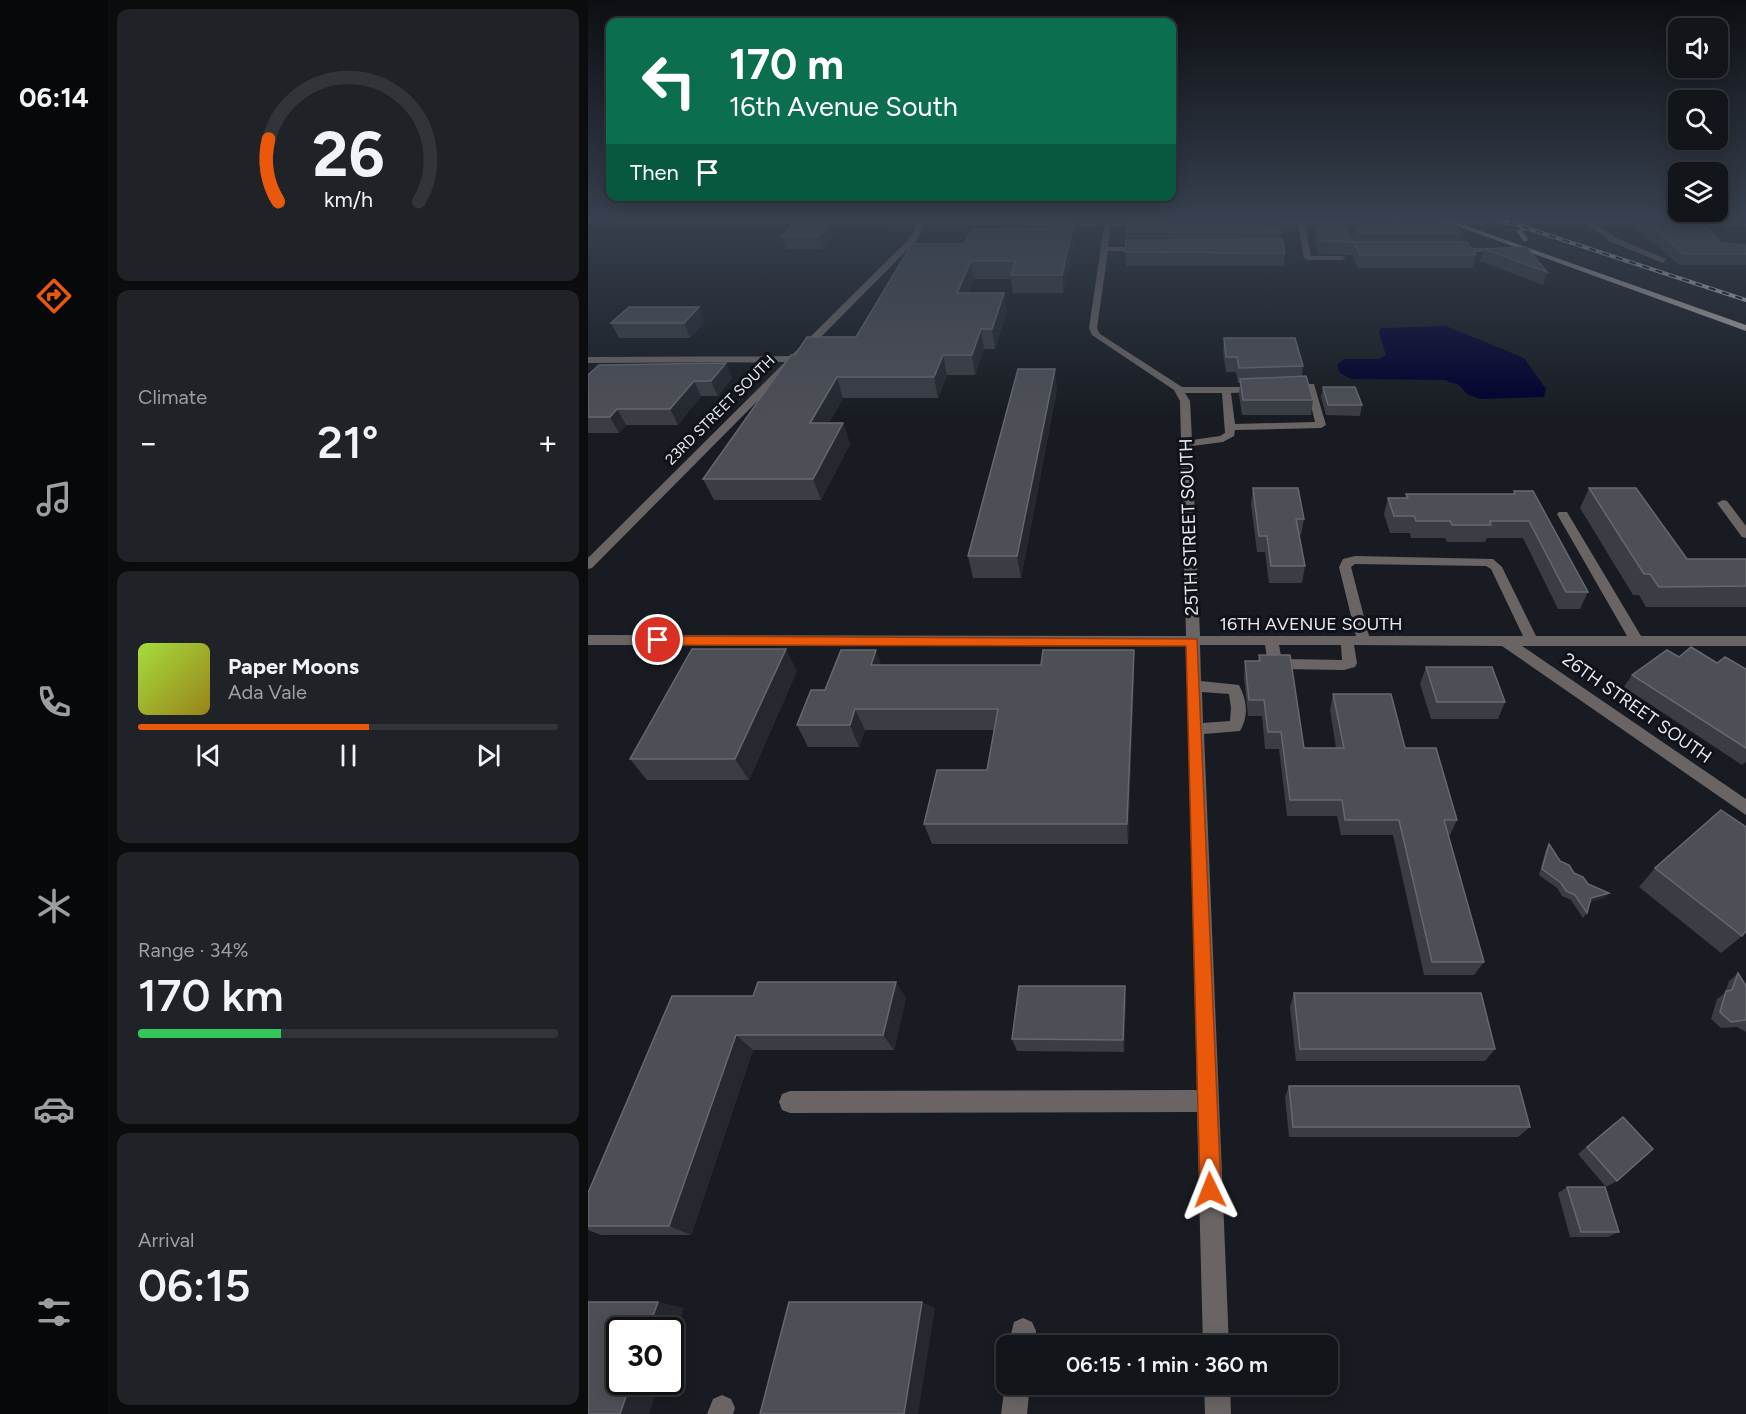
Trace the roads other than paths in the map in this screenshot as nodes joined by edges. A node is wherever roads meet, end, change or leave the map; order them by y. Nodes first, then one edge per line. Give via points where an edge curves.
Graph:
1 (868, 284) edge
2 (1099, 284) edge
3 (1624, 284) edge
4 (1650, 284) edge
5 (1724, 310) dead end
6 (1746, 328) edge
7 (792, 359) junction
8 (588, 360) edge
9 (1179, 390) junction
10 (1225, 390) junction
11 (1230, 427) junction
12 (1186, 444) junction
13 (1723, 503) dead end
14 (1563, 514) dead end
15 (1746, 534) edge
16 (588, 565) edge
17 (588, 640) edge
18 (1505, 641) junction
19 (1532, 641) junction
20 (1637, 641) junction
21 (1746, 641) edge
22 (1192, 642) junction
23 (1272, 642) junction
24 (1347, 642) junction
25 (1364, 642) junction
26 (1194, 686) junction
27 (1195, 729) junction
28 (1746, 807) edge
29 (1208, 1101) junction
30 (790, 1102) dead end
31 (1216, 1335) edge
32 (1016, 1395) edge
33 (1217, 1395) edge
34 (1014, 1414) edge
35 (1218, 1414) edge

1 - 7 street, 23RD STREET SOUTH
2 - 9 street via 1093,328 1096,335
3 - 6 main road
4 - 5 main road
7 - 8 street
7 - 16 street, 23RD STREET SOUTH
9 - 10 street
9 - 12 street, 25TH STREET SOUTH via 1185,401
10 - 11 street
10 - 11 street via 1311,386 1321,425
11 - 12 street via 1230,434 1223,439
12 - 22 street, 25TH STREET SOUTH
13 - 15 street
14 - 20 street
17 - 22 street, 16TH AVENUE SOUTH
18 - 19 street, 16TH AVENUE SOUTH
18 - 25 street, 16TH AVENUE SOUTH
18 - 28 street, 26TH STREET SOUTH
19 - 20 street, 16TH AVENUE SOUTH
19 - 25 street via 1496,567 1489,562 1355,560 1345,567
20 - 21 street, 16TH AVENUE SOUTH
22 - 23 street, 16TH AVENUE SOUTH
22 - 26 street, 25TH STREET SOUTH
23 - 24 street, 16TH AVENUE SOUTH
23 - 24 street via 1274,658 1283,664 1344,665 1351,659
24 - 25 street, 16TH AVENUE SOUTH
26 - 27 street, 25TH STREET SOUTH
26 - 27 street via 1234,689 1238,722 1225,729
27 - 29 street, 25TH STREET SOUTH
29 - 30 street
29 - 31 street, 25TH STREET SOUTH
32 - 34 street
33 - 35 street

